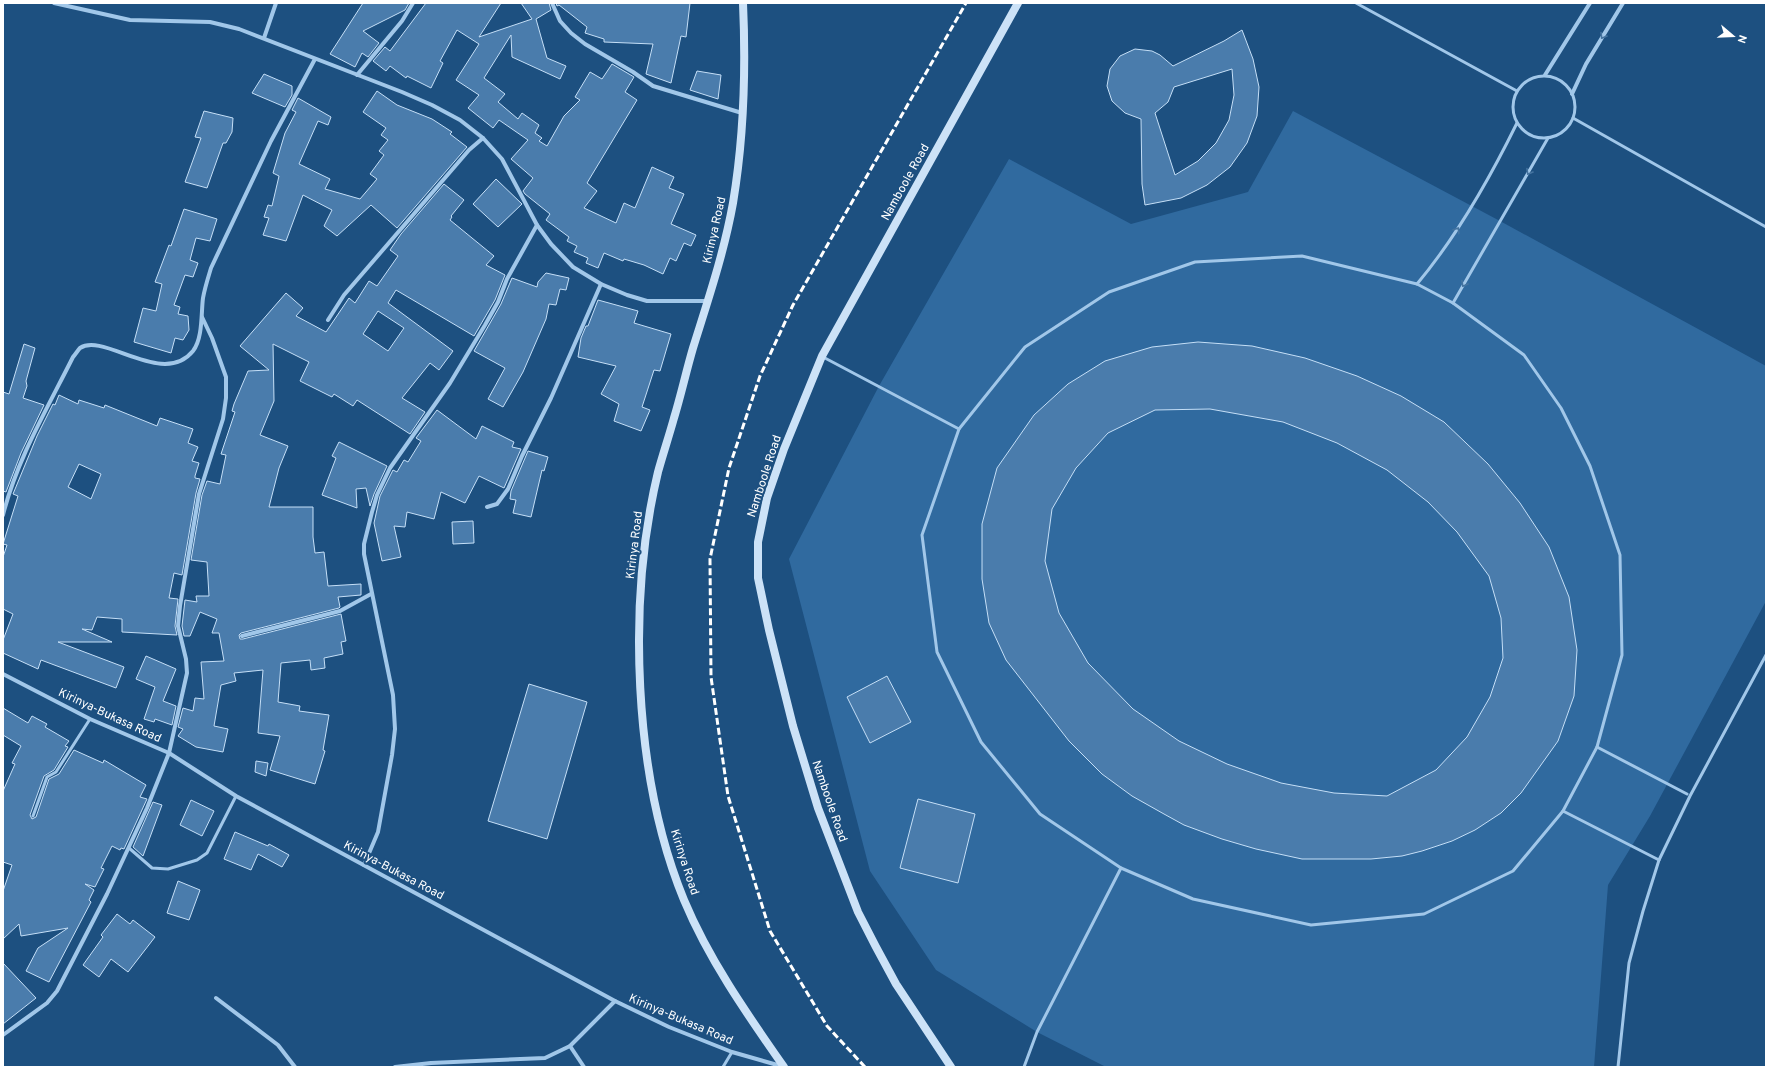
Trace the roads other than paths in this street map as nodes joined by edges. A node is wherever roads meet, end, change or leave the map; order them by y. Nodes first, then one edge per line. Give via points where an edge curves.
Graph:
1 (54, 3) edge
2 (276, 3) edge
3 (413, 3) edge
4 (552, 3) edge
5 (743, 3) edge
6 (1018, 3) edge
7 (1356, 3) edge
8 (1590, 3) edge
9 (1623, 3) edge
10 (72, 5) edge
11 (264, 38) junction
12 (316, 59) junction
13 (357, 75) junction
14 (1545, 75) junction
15 (1516, 91) junction
16 (1572, 94) junction
17 (742, 113) junction
18 (1573, 118) junction
19 (1517, 123) junction
20 (483, 138) junction
21 (1548, 138) junction
22 (537, 225) junction
23 (1766, 227) edge
24 (601, 284) junction
25 (1417, 284) junction
26 (708, 301) junction
27 (1453, 303) junction
28 (202, 317) junction
29 (328, 320) dead end
30 (822, 356) junction
31 (960, 429) junction
32 (487, 507) dead end
33 (3, 515) edge
34 (371, 594) junction
35 (242, 636) dead end
36 (1766, 656) edge
37 (3, 674) edge
38 (90, 719) junction
39 (1597, 747) junction
40 (169, 753) junction
41 (1687, 794) dead end
42 (236, 796) junction
43 (1563, 811) junction
44 (33, 816) dead end
45 (129, 848) junction
46 (1659, 860) junction
47 (364, 865) junction
48 (1121, 868) junction
49 (216, 998) dead end
50 (615, 1001) junction
51 (3, 1035) edge
52 (570, 1046) junction
53 (732, 1052) junction
54 (295, 1067) edge
55 (395, 1067) edge
56 (584, 1067) edge
57 (723, 1067) edge
58 (784, 1067) edge
59 (951, 1067) edge
60 (1024, 1067) edge
61 (1618, 1067) edge

1 - 10 street
2 - 11 street
3 - 13 street via 402,21
4 - 17 street via 560,21 571,33 653,86
5 - 17 street, Kirinya Road
6 - 30 street, Namboole Road
7 - 15 lane
8 - 14 street
9 -> 16 street via 1586,64
10 - 11 street via 130,20 210,22
11 - 12 street
12 - 13 street
12 - 28 street via 271,141 218,252 206,285
13 - 20 street via 432,105 460,120
14 - 15 lane via 1533,77
14 - 16 lane via 1561,80
15 - 19 lane via 1513,113
16 - 18 lane
17 - 26 street, Kirinya Road via 732,205
18 - 21 lane via 1567,127
18 - 23 lane
19 - 21 lane via 1525,132 1536,137
25 -> 19 lane via 1439,257 1472,206
20 - 22 street via 502,159
20 - 29 street via 469,150 344,295
21 -> 27 lane
22 - 24 street via 573,267
22 - 34 street via 485,326 422,424 401,450 377,495 364,544
24 - 26 street via 647,301
24 - 32 street via 508,489 498,504
25 - 27 lane
25 - 31 lane via 1302,256 1195,262 1109,292 1025,347
26 - 58 street, Kirinya Road via 659,470 647,526 639,631 647,753 659,821 684,900 709,951 747,1014
27 - 39 lane via 1524,355 1562,408 1590,466 1620,555 1622,655
28 - 33 street via 193,351 181,360 163,364 102,347 91,345 80,348 28,447 9,490
28 - 40 street via 226,377 226,398 224,419 199,494 188,549 178,626 186,659 186,673
30 - 31 lane
30 - 59 street, Namboole Road via 784,449 768,498 758,542 758,578 793,726 818,808 858,912 896,984
31 - 48 lane via 922,535 937,652 981,742 1040,814
34 - 35 street via 340,611
34 - 47 street via 394,695 395,729 378,832
36 - 46 lane via 1690,796
37 - 38 street, Kirinya-Bukasa Road
38 - 40 street, Kirinya-Bukasa Road
38 - 44 lane via 56,772 47,777
39 - 41 lane
39 - 43 lane
40 - 42 street, Kirinya-Bukasa Road
40 - 45 street
42 - 45 lane via 206,853 197,860 168,869 152,868
42 - 47 street, Kirinya-Bukasa Road
43 - 46 lane
43 - 48 lane via 1513,871 1424,914 1312,924 1193,899
45 - 51 street via 57,991 47,1003
46 - 61 lane via 1629,963
47 - 50 street, Kirinya-Bukasa Road
48 - 60 lane via 1037,1032
49 - 54 street via 278,1045
50 - 52 street
50 - 53 street, Kirinya-Bukasa Road via 669,1027
52 - 55 street via 545,1058
52 - 56 street
53 - 57 lane
53 - 58 street, Kirinya-Bukasa Road

